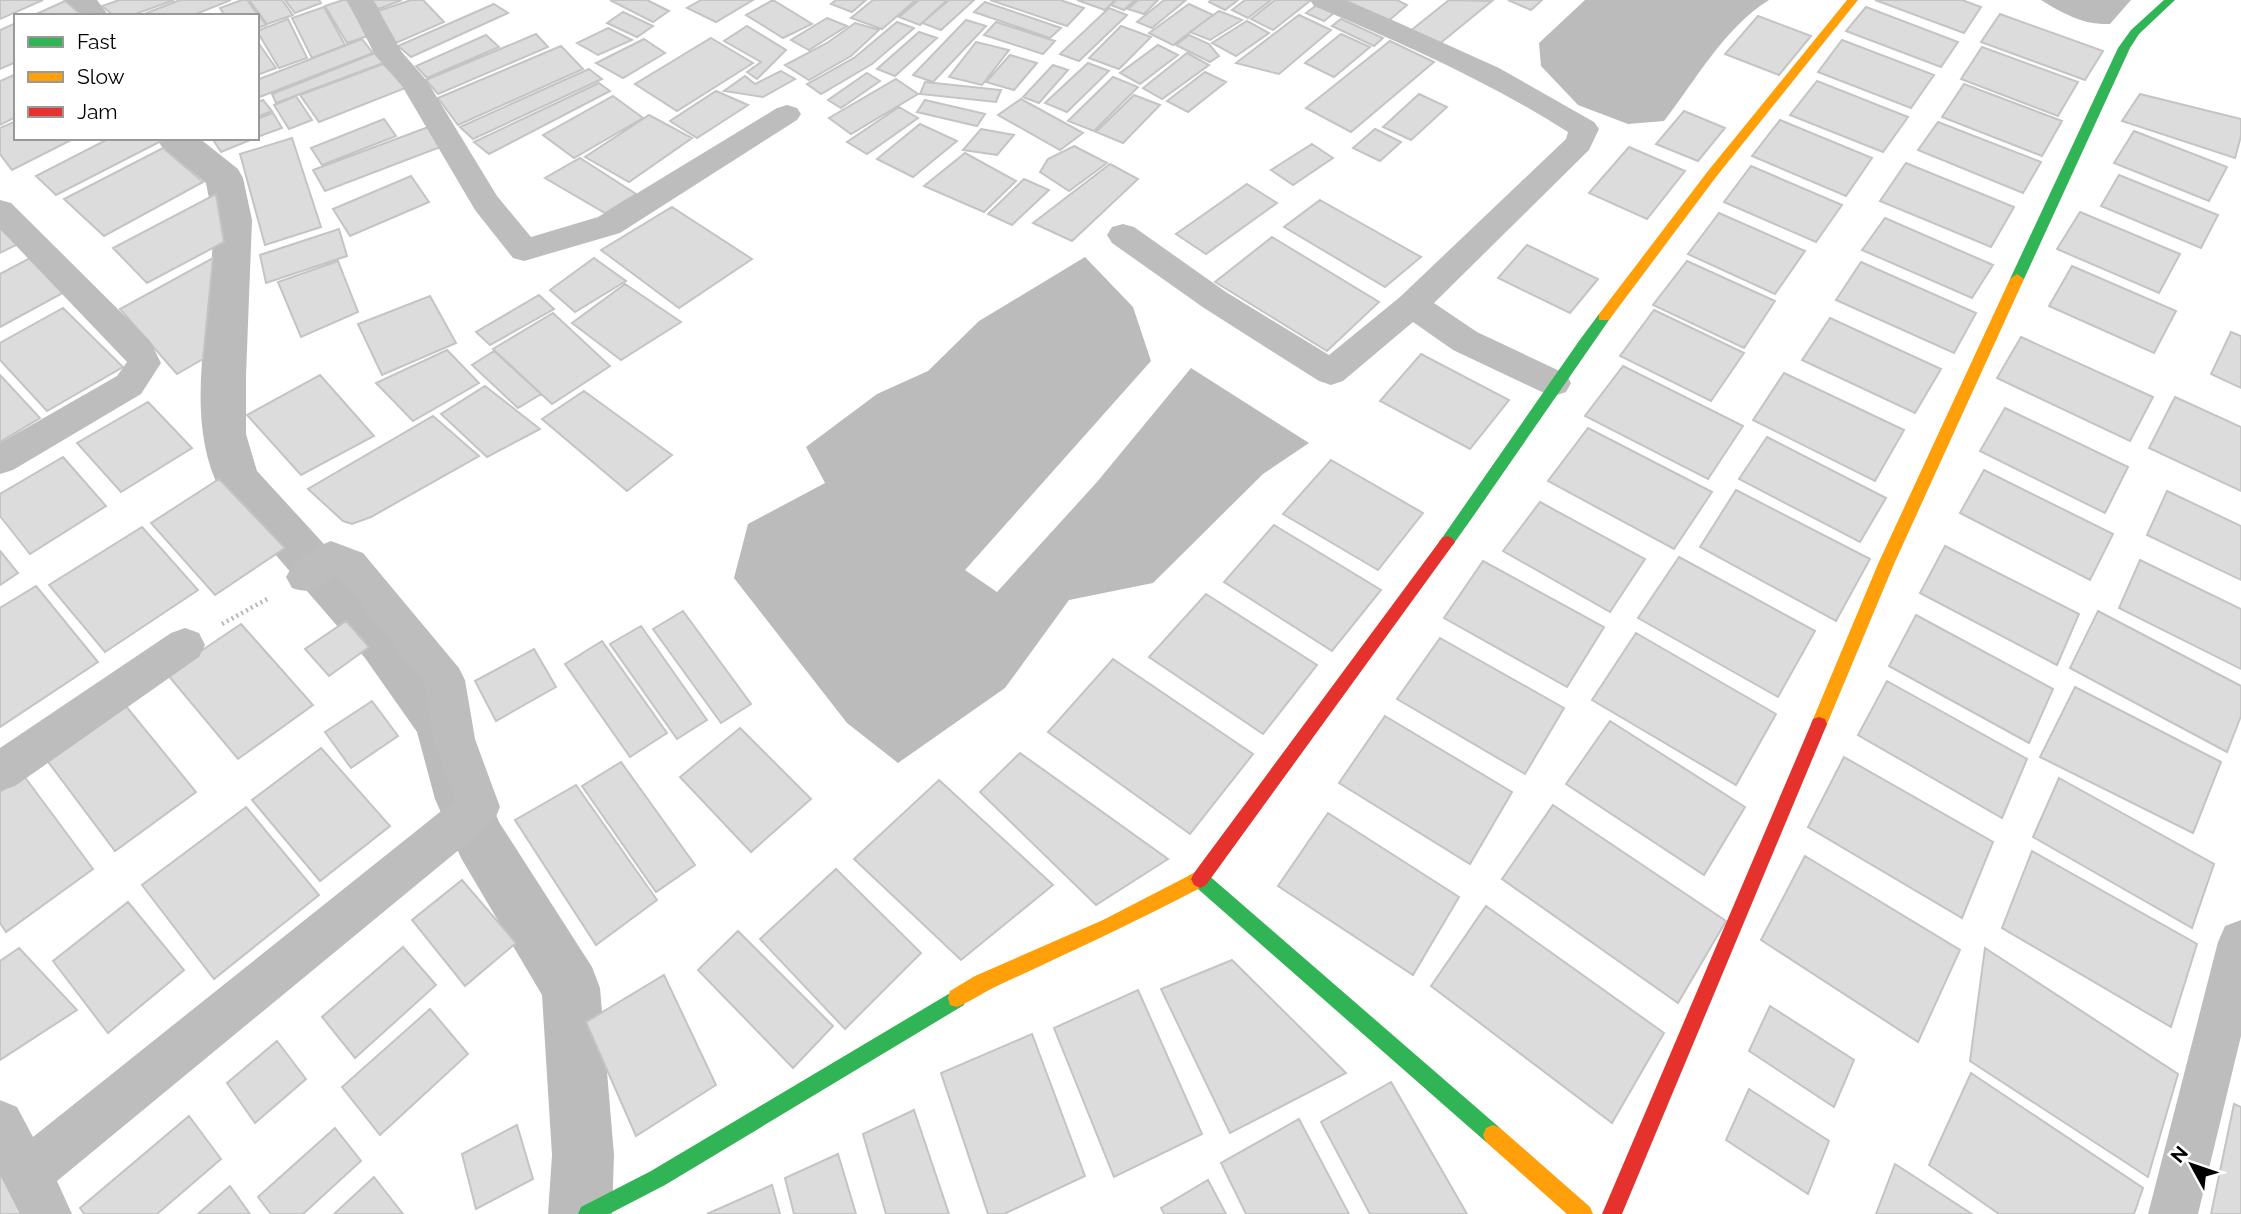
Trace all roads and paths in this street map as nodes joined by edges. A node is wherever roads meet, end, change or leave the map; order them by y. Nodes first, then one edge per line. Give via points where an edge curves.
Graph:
1 (359, 0) edge
2 (1323, 0) edge
3 (1853, 0) edge
4 (2171, 0) edge
5 (787, 114) dead end
6 (0, 211) edge
7 (1123, 235) dead end
8 (1412, 305) junction
9 (1554, 383) junction
10 (0, 460) edge
11 (318, 567) joint
12 (185, 645) joint
13 (0, 772) edge
14 (1200, 879) junction
15 (2241, 942) edge
16 (0, 1124) edge
17 (37, 1193) edge
18 (588, 1214) edge
19 (1583, 1214) edge
20 (1612, 1214) edge
21 (2173, 1214) edge

1 - 5 street via 389,55 413,81 486,203 524,250 609,225
2 - 8 street via 1453,55 1584,129 1579,143
3 - 9 street via 1712,174
4 - 20 street via 2124,48 1886,564
6 - 10 street via 138,350 144,363 129,385
7 - 8 street via 1215,300 1331,372
8 - 9 street via 1465,341
9 - 14 street via 1485,489
11 - 12 path
11 - 17 street via 350,564 445,680 466,818
12 - 13 street
14 - 18 street via 982,983 658,1178
14 - 19 street
15 - 21 street
16 - 17 street

